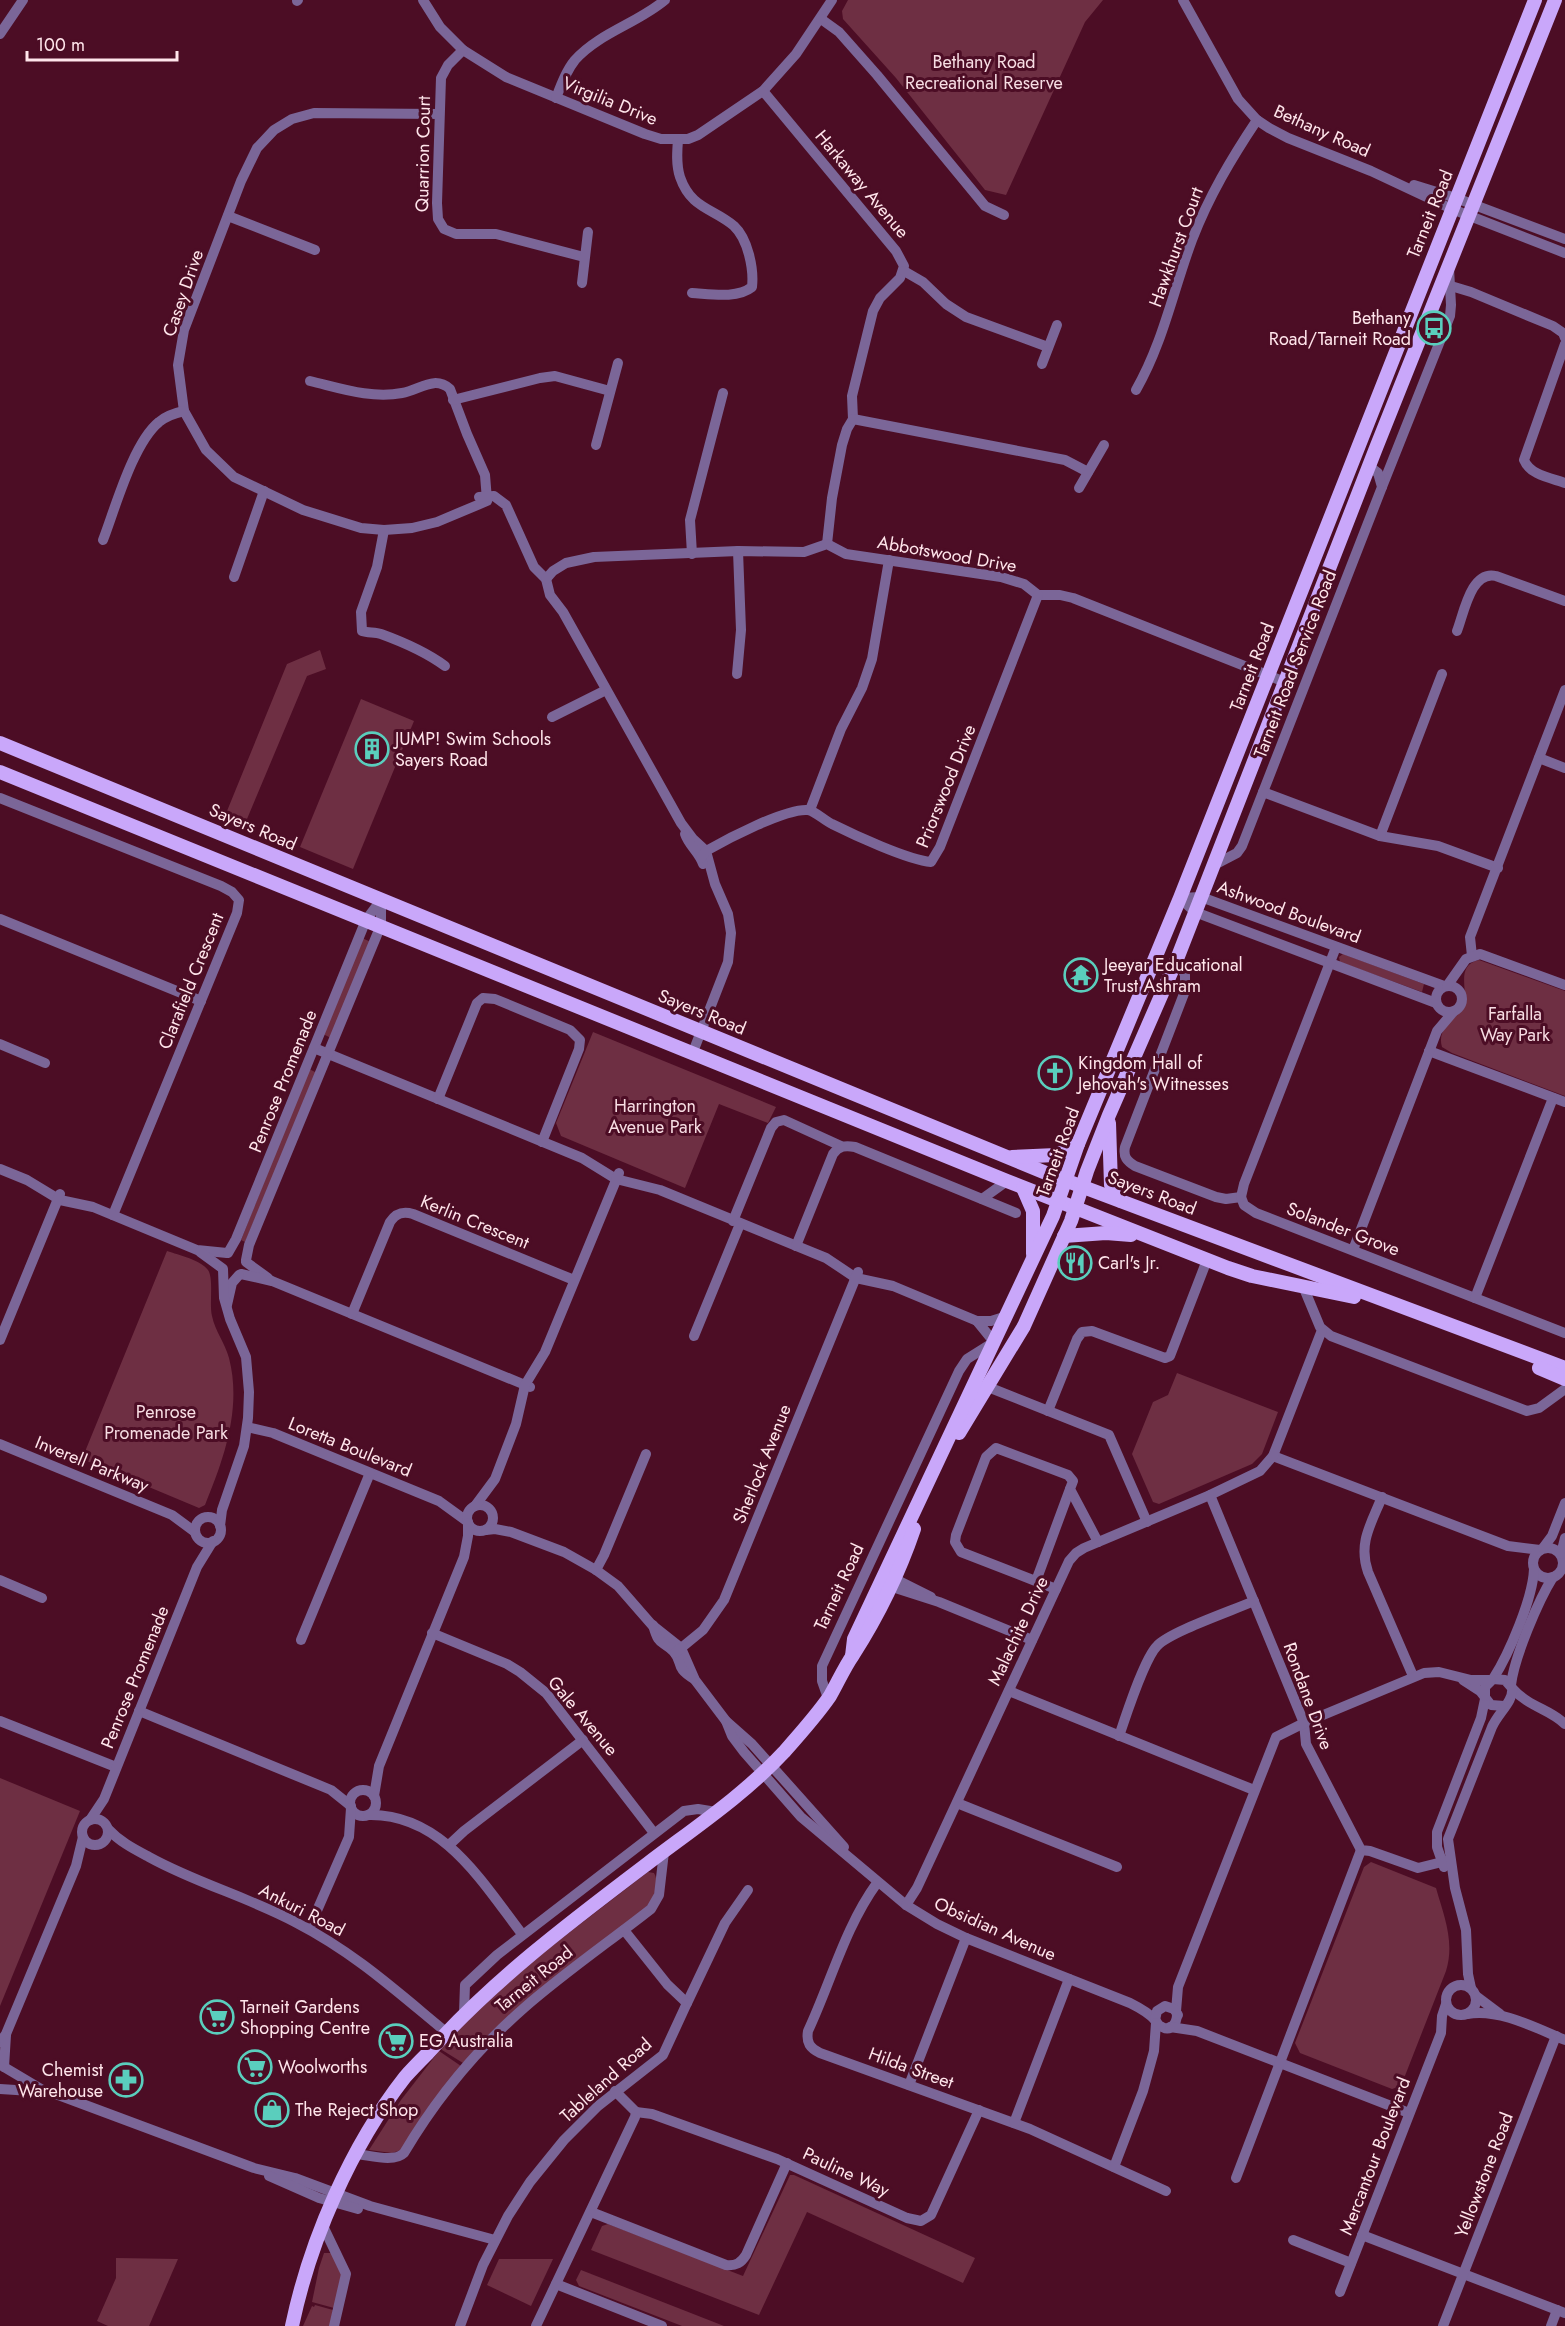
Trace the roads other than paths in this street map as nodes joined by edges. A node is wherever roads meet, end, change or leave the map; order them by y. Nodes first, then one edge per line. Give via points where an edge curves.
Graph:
1 (23, 0) edge
2 (665, 0) edge
3 (832, 0) edge
4 (1183, 0) edge
5 (1535, 0) edge
6 (1555, 0) edge
7 (425, 1) edge
8 (821, 19) junction
9 (0, 34) edge
10 (463, 50) junction
11 (763, 91) junction
12 (556, 98) junction
13 (439, 114) junction
14 (1257, 120) junction
15 (678, 140) junction
16 (1454, 204) junction
17 (1472, 211) junction
18 (1004, 215) dead end
19 (228, 216) junction
20 (588, 231) dead end
21 (1565, 239) edge
22 (315, 250) dead end
23 (1565, 253) edge
24 (584, 257) junction
25 (1449, 268) junction
26 (904, 271) junction
27 (582, 283) dead end
28 (1451, 291) junction
29 (692, 294) dead end
30 (1058, 325) dead end
31 (1565, 338) edge
32 (1565, 344) edge
33 (1048, 347) junction
34 (618, 363) dead end
35 (1042, 364) dead end
36 (310, 381) dead end
37 (1136, 390) dead end
38 (610, 391) junction
39 (723, 393) dead end
40 (453, 400) junction
41 (184, 411) junction
42 (853, 419) junction
43 (596, 445) dead end
44 (1104, 445) dead end
45 (1369, 466) junction
46 (1088, 472) junction
47 (1565, 483) edge
48 (1382, 487) junction
49 (1079, 488) dead end
50 (264, 491) junction
51 (487, 498) junction
52 (384, 530) junction
53 (104, 540) dead end
54 (827, 544) junction
55 (738, 551) junction
56 (692, 554) junction
57 (889, 560) junction
58 (234, 577) dead end
59 (550, 577) junction
60 (1304, 581) junction
61 (1038, 595) junction
62 (1565, 601) edge
63 (1457, 631) dead end
64 (445, 666) dead end
65 (738, 674) dead end
66 (1442, 674) dead end
67 (1267, 675) junction
68 (1285, 682) junction
69 (606, 690) junction
70 (1565, 690) edge
71 (552, 717) dead end
72 (0, 743) edge
73 (1539, 758) junction
74 (1565, 768) edge
75 (0, 772) edge
76 (1263, 792) junction
77 (0, 798) edge
78 (810, 810) junction
79 (1380, 836) junction
80 (705, 855) junction
81 (1214, 865) junction
82 (1498, 868) junction
83 (1201, 897) junction
84 (1180, 898) junction
85 (381, 900) junction
86 (1195, 912) junction
87 (0, 919) edge
88 (366, 920) junction
89 (381, 926) junction
90 (1336, 947) junction
91 (1476, 955) junction
92 (1177, 959) junction
93 (1330, 963) junction
94 (1462, 965) junction
95 (1565, 985) edge
96 (1446, 986) junction
97 (1462, 995) junction
98 (201, 1002) junction
99 (1437, 1004) junction
100 (1454, 1011) junction
101 (1437, 1031) junction
102 (701, 1032) junction
103 (0, 1044) edge
104 (314, 1048) junction
105 (1430, 1051) junction
106 (693, 1052) junction
107 (328, 1054) junction
108 (45, 1063) dead end
109 (1552, 1098) junction
110 (438, 1099) junction
111 (1565, 1102) edge
112 (1109, 1115) junction
113 (542, 1142) junction
114 (1078, 1144) junction
115 (841, 1146) junction
116 (1007, 1157) junction
117 (0, 1169) edge
118 (617, 1176) junction
119 (1065, 1180) junction
120 (1007, 1181) junction
121 (1082, 1185) junction
122 (1023, 1188) junction
123 (59, 1196) junction
124 (1241, 1197) junction
125 (982, 1199) junction
126 (1121, 1201) junction
127 (1059, 1202) junction
128 (1076, 1208) junction
129 (1016, 1213) dead end
130 (113, 1215) junction
131 (737, 1222) junction
132 (1065, 1236) junction
133 (1145, 1236) junction
134 (796, 1246) junction
135 (197, 1250) junction
136 (1353, 1250) junction
137 (228, 1253) junction
138 (1033, 1260) junction
139 (1207, 1260) junction
140 (246, 1261) junction
141 (223, 1268) junction
142 (240, 1275) junction
143 (857, 1275) junction
144 (574, 1280) junction
145 (272, 1281) junction
146 (1304, 1286) junction
147 (1475, 1298) junction
148 (227, 1306) junction
149 (1394, 1306) junction
150 (352, 1314) junction
151 (1007, 1316) junction
152 (977, 1321) junction
153 (1322, 1330) junction
154 (1565, 1333) edge
155 (1470, 1334) junction
156 (694, 1336) dead end
157 (0, 1340) edge
158 (994, 1342) junction
159 (1565, 1368) edge
160 (1565, 1379) edge
161 (528, 1386) junction
162 (988, 1387) junction
163 (1565, 1389) edge
164 (1048, 1411) junction
165 (247, 1427) junction
166 (0, 1444) edge
167 (646, 1454) dead end
168 (1273, 1455) junction
169 (370, 1473) junction
170 (933, 1476) junction
171 (495, 1479) junction
172 (1070, 1489) junction
173 (227, 1495) junction
174 (1209, 1495) junction
175 (1382, 1497) junction
176 (439, 1501) junction
177 (1565, 1503) edge
178 (475, 1506) junction
179 (491, 1512) junction
180 (172, 1515) junction
181 (203, 1518) junction
182 (1147, 1522) junction
183 (468, 1523) junction
184 (220, 1526) junction
185 (485, 1530) junction
186 (196, 1535) junction
187 (524, 1536) junction
188 (1565, 1538) edge
189 (213, 1541) junction
190 (1098, 1542) junction
191 (1508, 1546) junction
192 (1542, 1549) junction
193 (464, 1557) junction
194 (1563, 1558) edge
195 (197, 1567) junction
196 (1534, 1567) junction
197 (596, 1570) junction
198 (1558, 1576) edge
199 (0, 1580) edge
200 (887, 1580) junction
201 (1036, 1581) junction
202 (1056, 1589) junction
203 (42, 1598) dead end
204 (1254, 1601) junction
205 (432, 1633) junction
206 (301, 1640) dead end
207 (1032, 1640) junction
208 (678, 1651) junction
209 (1413, 1676) junction
210 (1461, 1678) junction
211 (1492, 1680) junction
212 (1512, 1687) junction
213 (1009, 1691) junction
214 (828, 1698) junction
215 (1485, 1698) junction
216 (1505, 1705) junction
217 (1534, 1707) junction
218 (139, 1711) junction
219 (0, 1721) edge
220 (1304, 1723) junction
221 (1565, 1724) edge
222 (1119, 1736) junction
223 (583, 1740) junction
224 (379, 1766) junction
225 (116, 1767) junction
226 (766, 1769) junction
227 (331, 1790) junction
228 (1254, 1790) junction
229 (358, 1792) junction
230 (374, 1797) junction
231 (104, 1799) junction
232 (957, 1803) junction
233 (351, 1807) junction
234 (716, 1812) junction
235 (367, 1815) junction
236 (396, 1816) junction
237 (90, 1820) junction
238 (107, 1827) junction
239 (654, 1833) junction
240 (83, 1837) junction
241 (349, 1837) junction
242 (100, 1844) junction
243 (126, 1845) junction
244 (449, 1845) junction
245 (1360, 1850) junction
246 (664, 1852) junction
247 (1446, 1862) junction
248 (76, 1866) junction
249 (1117, 1867) dead end
250 (877, 1883) junction
251 (748, 1890) dead end
252 (906, 1905) junction
253 (309, 1929) junction
254 (624, 1930) junction
255 (522, 1934) junction
256 (966, 1938) junction
257 (1467, 1959) junction
258 (1069, 1978) junction
259 (1455, 1986) junction
260 (1178, 1987) junction
261 (1473, 1992) junction
262 (687, 2003) junction
263 (1130, 2003) junction
264 (1446, 2004) junction
265 (1163, 2006) junction
266 (464, 2013) junction
267 (1176, 2013) junction
268 (1465, 2014) junction
269 (1503, 2016) junction
270 (1156, 2021) junction
271 (1169, 2028) junction
272 (1197, 2031) junction
273 (446, 2032) junction
274 (1441, 2033) junction
275 (3, 2038) edge
276 (1560, 2038) edge
277 (1154, 2051) junction
278 (1280, 2063) junction
279 (2, 2066) edge
280 (909, 2085) junction
281 (0, 2088) edge
282 (615, 2091) junction
283 (47, 2092) junction
284 (979, 2110) junction
285 (636, 2112) junction
286 (1409, 2113) junction
287 (1014, 2122) junction
288 (356, 2154) junction
289 (787, 2163) junction
290 (1114, 2167) junction
291 (1236, 2178) dead end
292 (1166, 2190) dead end
293 (335, 2198) junction
294 (591, 2212) junction
295 (323, 2226) junction
296 (1362, 2235) junction
297 (495, 2240) junction
298 (1293, 2240) dead end
299 (1351, 2263) junction
300 (1463, 2274) junction
301 (556, 2284) junction
302 (1340, 2292) dead end
303 (1561, 2311) edge
304 (292, 2326) edge
305 (334, 2326) edge
306 (460, 2326) edge
307 (536, 2326) edge
308 (662, 2326) edge
309 (1443, 2326) edge
310 (1551, 2326) edge

1 - 9 street
2 - 12 street via 575,60
3 - 8 street, Virgilia Drive
4 - 14 street, Bethany Road via 1230,87
5 - 16 main road, Tarneit Road
6 - 17 main road, Tarneit Road
7 - 10 street, Virgilia Drive via 440,27
8 - 11 street, Virgilia Drive
8 - 18 street via 839,32 877,75 985,206
10 - 12 street, Virgilia Drive via 506,77
10 - 13 street, Quarrion Court via 441,78
11 - 15 street, Virgilia Drive via 698,135
11 - 26 street, Harkaway Avenue via 896,251
12 - 15 street, Virgilia Drive via 645,134
13 - 19 street, Casey Drive via 314,113 292,119 274,130 257,148
13 - 24 street, Quarrion Court via 437,203 438,219 444,229 456,234 496,234
14 - 16 street, Bethany Road via 1288,138
14 - 37 street, Hawkhurst Court via 1208,201 1169,316
15 - 29 street via 677,168 683,185 699,205 742,236 753,277 752,287 747,291
16 - 17 street, Bethany Road
16 - 60 main road, Tarneit Road
17 - 21 street, Bethany Road
17 - 23 street, Bethany Road
17 - 25 main road, Tarneit Road
19 - 22 street
19 - 41 street, Casey Drive via 184,330 178,365
20 - 24 street
24 - 27 street
25 - 28 street, Tarneit Road
25 - 45 main road, Tarneit Road
26 - 33 street via 966,316
26 - 42 street via 873,311 852,396
28 - 31 street via 1475,295 1552,326
28 - 48 street, Tarneit Road via 1450,316
30 - 33 street
32 - 47 street via 1524,460 1530,469
33 - 35 street
34 - 38 street
36 - 40 street via 376,395 403,393 437,382 450,389
38 - 40 street via 555,376
38 - 43 street
39 - 56 street via 690,520
40 - 51 street via 485,475
41 - 50 street, Casey Drive via 206,450 234,477
41 - 53 street via 169,415 146,436
42 - 46 street via 1065,460
42 - 54 street via 842,445
44 - 46 street
45 - 48 street via 1376,471
45 - 60 main road via 1361,466 1355,473 1325,548
45 - 68 main road, Tarneit Road
46 - 49 street
48 - 76 street, Tarneit Road Service Road
50 - 52 street, Casey Drive via 333,520
50 - 58 street
51 - 52 street, Casey Drive via 437,522
51 - 59 street via 497,504 516,529 534,567
52 - 64 street via 361,612 362,631 392,638
54 - 55 street via 804,552
54 - 57 street, Abbotswood Drive via 846,554
55 - 56 street
55 - 65 street
56 - 59 street via 588,558
57 - 61 street, Abbotswood Drive via 1001,577 1024,584
57 - 78 street via 872,659 840,729
59 - 69 street via 563,612
60 - 67 main road, Tarneit Road
61 - 67 street, Abbotswood Drive via 1073,598
61 - 78 street, Priorswood Drive via 931,862 834,825
62 - 63 street via 1496,576 1486,576 1475,584
66 - 79 street
67 - 68 street, Abbotswood Drive
67 - 84 main road, Tarneit Road
68 - 81 main road, Tarneit Road
69 - 71 street
69 - 80 street via 687,840
70 - 73 street
72 - 85 main road, Sayers Road
73 - 74 street
73 - 82 street
75 - 88 main road, Sayers Road
76 - 79 street
76 - 81 street, Tarneit Road Service Road via 1239,851
77 - 98 street, Clarafield Crescent via 235,894 239,900 237,913
78 - 80 street via 762,822
79 - 82 street via 1438,846
80 - 102 street via 706,872 728,914 731,933 725,971
81 - 83 main road, Tarneit Road
82 - 91 street via 1475,928
83 - 84 street, Ashwood Boulevard
83 - 86 main road, Tarneit Road
83 - 90 street, Ashwood Boulevard
84 - 86 street, Ashwood Boulevard
84 - 114 main road, Tarneit Road
85 - 88 street, Penrose Promenade
85 - 89 street
85 - 102 main road, Sayers Road
86 - 92 main road, Tarneit Road
86 - 93 street, Ashwood Boulevard
87 - 98 street
88 - 89 main road, Sayers Road
88 - 104 street, Penrose Promenade
89 - 106 main road, Sayers Road
89 - 107 street, Penrose Promenade
90 - 93 street
90 - 96 street, Ashwood Boulevard
91 - 94 street
91 - 95 street
92 - 112 main road, Tarneit Road
92 - 124 street via 1185,975 1185,991 1125,1148 1125,1157 1135,1166 1216,1197
93 - 99 street, Ashwood Boulevard
93 - 124 street
94 - 96 street
94 - 97 street
96 - 97 street via 1455,987
96 - 99 street via 1436,995
97 - 100 street via 1460,1006
98 - 130 street, Clarafield Crescent
99 - 100 street via 1442,1011
99 - 101 street
100 - 101 street
101 - 105 street
102 - 106 street
102 - 116 main road, Sayers Road
103 - 108 street
104 - 107 street
104 - 137 street, Penrose Promenade
105 - 109 street
105 - 136 street
106 - 120 main road, Sayers Road
107 - 110 street
107 - 140 street, Penrose Promenade via 249,1245
109 - 111 street
109 - 147 street
110 - 113 street
110 - 113 street via 477,1003 490,998 517,1008 570,1030 580,1040
112 - 121 main road, Tarneit Road
112 - 126 main road via 1110,1179
113 - 118 street
114 - 116 main road via 1056,1155
114 - 119 main road, Tarneit Road
115 - 125 street via 855,1147
115 - 131 street via 784,1120 776,1122
115 - 134 street via 833,1154
116 - 119 main road, Sayers Road
117 - 123 street via 43,1183
118 - 131 street
118 - 144 street
119 - 121 main road, Sayers Road
119 - 127 main road, Tarneit Road
120 - 122 main road, Sayers Road
120 - 125 street
121 - 126 main road, Sayers Road
121 - 128 main road, Tarneit Road
122 - 127 main road, Sayers Road
122 - 138 main road via 1033,1211
123 - 130 street via 79,1197
123 - 157 street
124 - 136 street, Solander Grove via 1256,1213
125 - 129 street
126 - 149 main road, Sayers Road
127 - 128 main road, Sayers Road
127 - 138 main road, Tarneit Road
128 - 132 main road, Tarneit Road
128 - 133 main road, Sayers Road
130 - 135 street
131 - 134 street
131 - 156 street
132 - 133 main road
132 - 162 main road, Tarneit Road via 1024,1326
133 - 139 main road, Sayers Road
134 - 143 street
135 - 137 street
135 - 141 street
136 - 147 street, Solander Grove
137 - 140 street via 239,1252
137 - 141 street via 223,1258
138 - 151 main road, Tarneit Road
139 - 146 main road, Sayers Road via 1252,1276
139 - 164 street via 1170,1356 1165,1358 1092,1331 1082,1332
140 - 142 street via 246,1269
140 - 145 street
141 - 142 street via 232,1276
141 - 148 street
142 - 145 street
142 - 148 street via 232,1283
143 - 152 street
143 - 208 street, Sherlock Avenue via 724,1600 709,1624
144 - 150 street, Kerlin Crescent via 402,1212 389,1225
144 - 161 street via 545,1352 541,1373
145 - 150 street
146 - 149 main road, Sayers Road
146 - 153 street
147 - 154 street, Solander Grove
148 - 165 street via 246,1357
149 - 155 main road, Sayers Road
150 - 161 street
151 - 152 street
151 - 158 main road, Tarneit Road
152 - 158 street
153 - 163 street via 1527,1411 1539,1408
153 - 168 street
155 - 159 main road, Sayers Road
155 - 160 main road, Sayers Road
158 - 170 main road, Tarneit Road
158 - 214 street, Tarneit Road via 967,1359 959,1371 822,1666
161 - 171 street via 528,1406 516,1424
162 - 164 street
162 - 170 main road, Tarneit Road
164 - 182 street via 1109,1435
165 - 169 street, Loretta Boulevard via 273,1433
165 - 173 street
166 - 180 street, Inverell Parkway
167 - 197 street
168 - 174 street, Malachite Drive via 1260,1472
168 - 175 street
169 - 176 street, Loretta Boulevard
169 - 206 street
170 - 200 main road, Tarneit Road
171 - 178 street
171 - 179 street
172 - 190 street
172 - 201 street
172 - 201 street via 1072,1481 1068,1475 996,1448 986,1457 956,1535 961,1552
173 - 181 street
173 - 184 street
174 - 182 street, Malachite Drive
174 - 204 street, Rondane Drive
175 - 191 street
175 - 209 street via 1364,1541 1363,1555
176 - 178 street, Loretta Boulevard
176 - 183 street, Loretta Boulevard
177 - 192 street via 1552,1536
178 - 179 street via 484,1506
178 - 183 street via 469,1512
179 - 185 street via 493,1521
179 - 187 street
180 - 181 street, Inverell Parkway
180 - 186 street, Inverell Parkway
181 - 184 street via 216,1520
181 - 186 street via 197,1523
182 - 190 street, Malachite Drive
183 - 185 street via 477,1531
183 - 193 street
184 - 189 street
185 - 187 street
185 - 193 street
186 - 189 street via 203,1541
186 - 195 street, Penrose Promenade
187 - 197 street
188 - 194 street
189 - 195 street, Penrose Promenade
190 - 202 street, Malachite Drive via 1076,1553
191 - 192 street
191 - 196 street
192 - 194 street via 1553,1548
192 - 196 street via 1534,1557
193 - 205 street
194 - 198 street
195 - 218 street, Penrose Promenade
196 - 198 street via 1540,1576
196 - 211 street via 1530,1593 1506,1656
197 - 208 street via 625,1593 652,1625 658,1640
198 - 212 street via 1538,1608 1516,1663
199 - 203 street
200 - 207 street via 920,1590 939,1602
200 - 214 main road, Tarneit Road via 854,1639 852,1656
201 - 202 street
202 - 207 street, Malachite Drive
204 - 220 street, Rondane Drive
204 - 222 street via 1157,1645
205 - 223 street, Gale Avenue via 520,1672 546,1693
205 - 224 street
207 - 213 street, Malachite Drive
208 - 226 street via 682,1672 695,1680 726,1721 732,1736
209 - 210 street via 1439,1672
209 - 220 street
210 - 211 street
210 - 215 street
211 - 212 street via 1505,1680
211 - 215 street via 1485,1687
212 - 216 street via 1512,1698
212 - 217 street
213 - 222 street
213 - 232 street, Malachite Drive
214 - 226 main road, Tarneit Road
215 - 216 street via 1494,1706
215 - 247 street via 1437,1832 1437,1846
216 - 217 street
216 - 247 street via 1491,1727 1448,1837
217 - 221 street
218 - 225 street, Penrose Promenade
218 - 227 street
219 - 225 street
220 - 228 street via 1276,1737
220 - 245 street, Rondane Drive via 1306,1744
222 - 228 street
223 - 239 street, Gale Avenue
223 - 244 street
224 - 229 street
224 - 230 street
225 - 231 street, Penrose Promenade
226 - 234 main road, Tarneit Road
226 - 250 street, Obsidian Avenue via 801,1817
227 - 229 street
227 - 233 street
228 - 260 street
229 - 230 street via 366,1791
229 - 233 street
230 - 235 street via 376,1806
230 - 236 street
231 - 237 street, Penrose Promenade
231 - 238 street, Penrose Promenade
232 - 249 street
232 - 252 street, Malachite Drive
233 - 235 street via 357,1814
233 - 241 street
234 - 239 street via 690,1809
234 - 246 main road, Tarneit Road
235 - 236 street
235 - 241 street
236 - 244 street
237 - 238 street via 100,1820
237 - 240 street via 83,1825
238 - 242 street via 108,1836
238 - 243 street, Ankuri Road
239 - 255 street
240 - 242 street via 90,1844
240 - 248 street
241 - 253 street
242 - 243 street, Ankuri Road
242 - 248 street
243 - 253 street, Ankuri Road via 181,1874
244 - 255 street
245 - 247 street via 1415,1868
245 - 278 street
246 - 254 street, Tarneit Road via 657,1900
246 - 266 main road, Tarneit Road via 512,1968
247 - 257 street via 1467,1930
248 - 275 street
250 - 252 street, Obsidian Avenue
250 - 280 street, Hilda Street via 847,1939 807,2039 810,2047 820,2053
251 - 262 street, Tableland Road via 725,1923
252 - 256 street, Obsidian Avenue
253 - 273 street, Ankuri Road via 366,1965
254 - 262 street
254 - 288 street, Tarneit Road via 524,2008 486,2044 442,2096 400,2157
255 - 266 street via 468,1980
256 - 258 street, Obsidian Avenue
256 - 280 street
257 - 259 street
257 - 261 street
258 - 263 street, Obsidian Avenue
258 - 287 street
259 - 261 street via 1463,1985
259 - 264 street via 1446,1995
260 - 265 street
260 - 267 street
261 - 268 street via 1474,2008
261 - 269 street
262 - 282 street, Tableland Road via 663,2055
263 - 265 street, Obsidian Avenue
263 - 270 street, Obsidian Avenue
264 - 268 street via 1455,2014
264 - 274 street, Mercantour Boulevard
265 - 267 street
265 - 270 street via 1155,2013
266 - 273 main road, Tarneit Road
267 - 271 street via 1175,2023
267 - 272 street
268 - 269 street
268 - 274 street, Mercantour Boulevard
269 - 276 street
270 - 271 street
270 - 277 street
271 - 272 street
271 - 277 street
272 - 278 street
273 - 288 main road, Tarneit Road via 407,2075
274 - 286 street, Mercantour Boulevard
275 - 279 street
276 - 300 street, Yellowstone Road
277 - 290 street via 1140,2102
278 - 286 street
278 - 291 street
279 - 281 street via 6,2078
279 - 283 street
280 - 284 street, Hilda Street
281 - 283 street
282 - 285 street
282 - 297 street, Tableland Road via 552,2154 517,2201
283 - 293 street via 254,2168 290,2186
284 - 287 street, Hilda Street
284 - 289 street, Pauline Way via 931,2215 921,2221
285 - 289 street, Pauline Way via 652,2114
285 - 294 street
286 - 296 street, Mercantour Boulevard
287 - 290 street, Hilda Street
288 - 293 main road, Tarneit Road
289 - 294 street via 744,2259 733,2265
290 - 292 street, Hilda Street
293 - 295 main road, Tarneit Road
293 - 297 street via 385,2216 420,2220
294 - 301 street
295 - 304 main road, Tarneit Road
295 - 305 street via 346,2274
296 - 299 street, Mercantour Boulevard
296 - 300 street
297 - 306 street, Tableland Road
298 - 299 street
299 - 302 street, Mercantour Boulevard
300 - 303 street
300 - 309 street, Yellowstone Road
301 - 307 street
301 - 308 street
303 - 310 street

